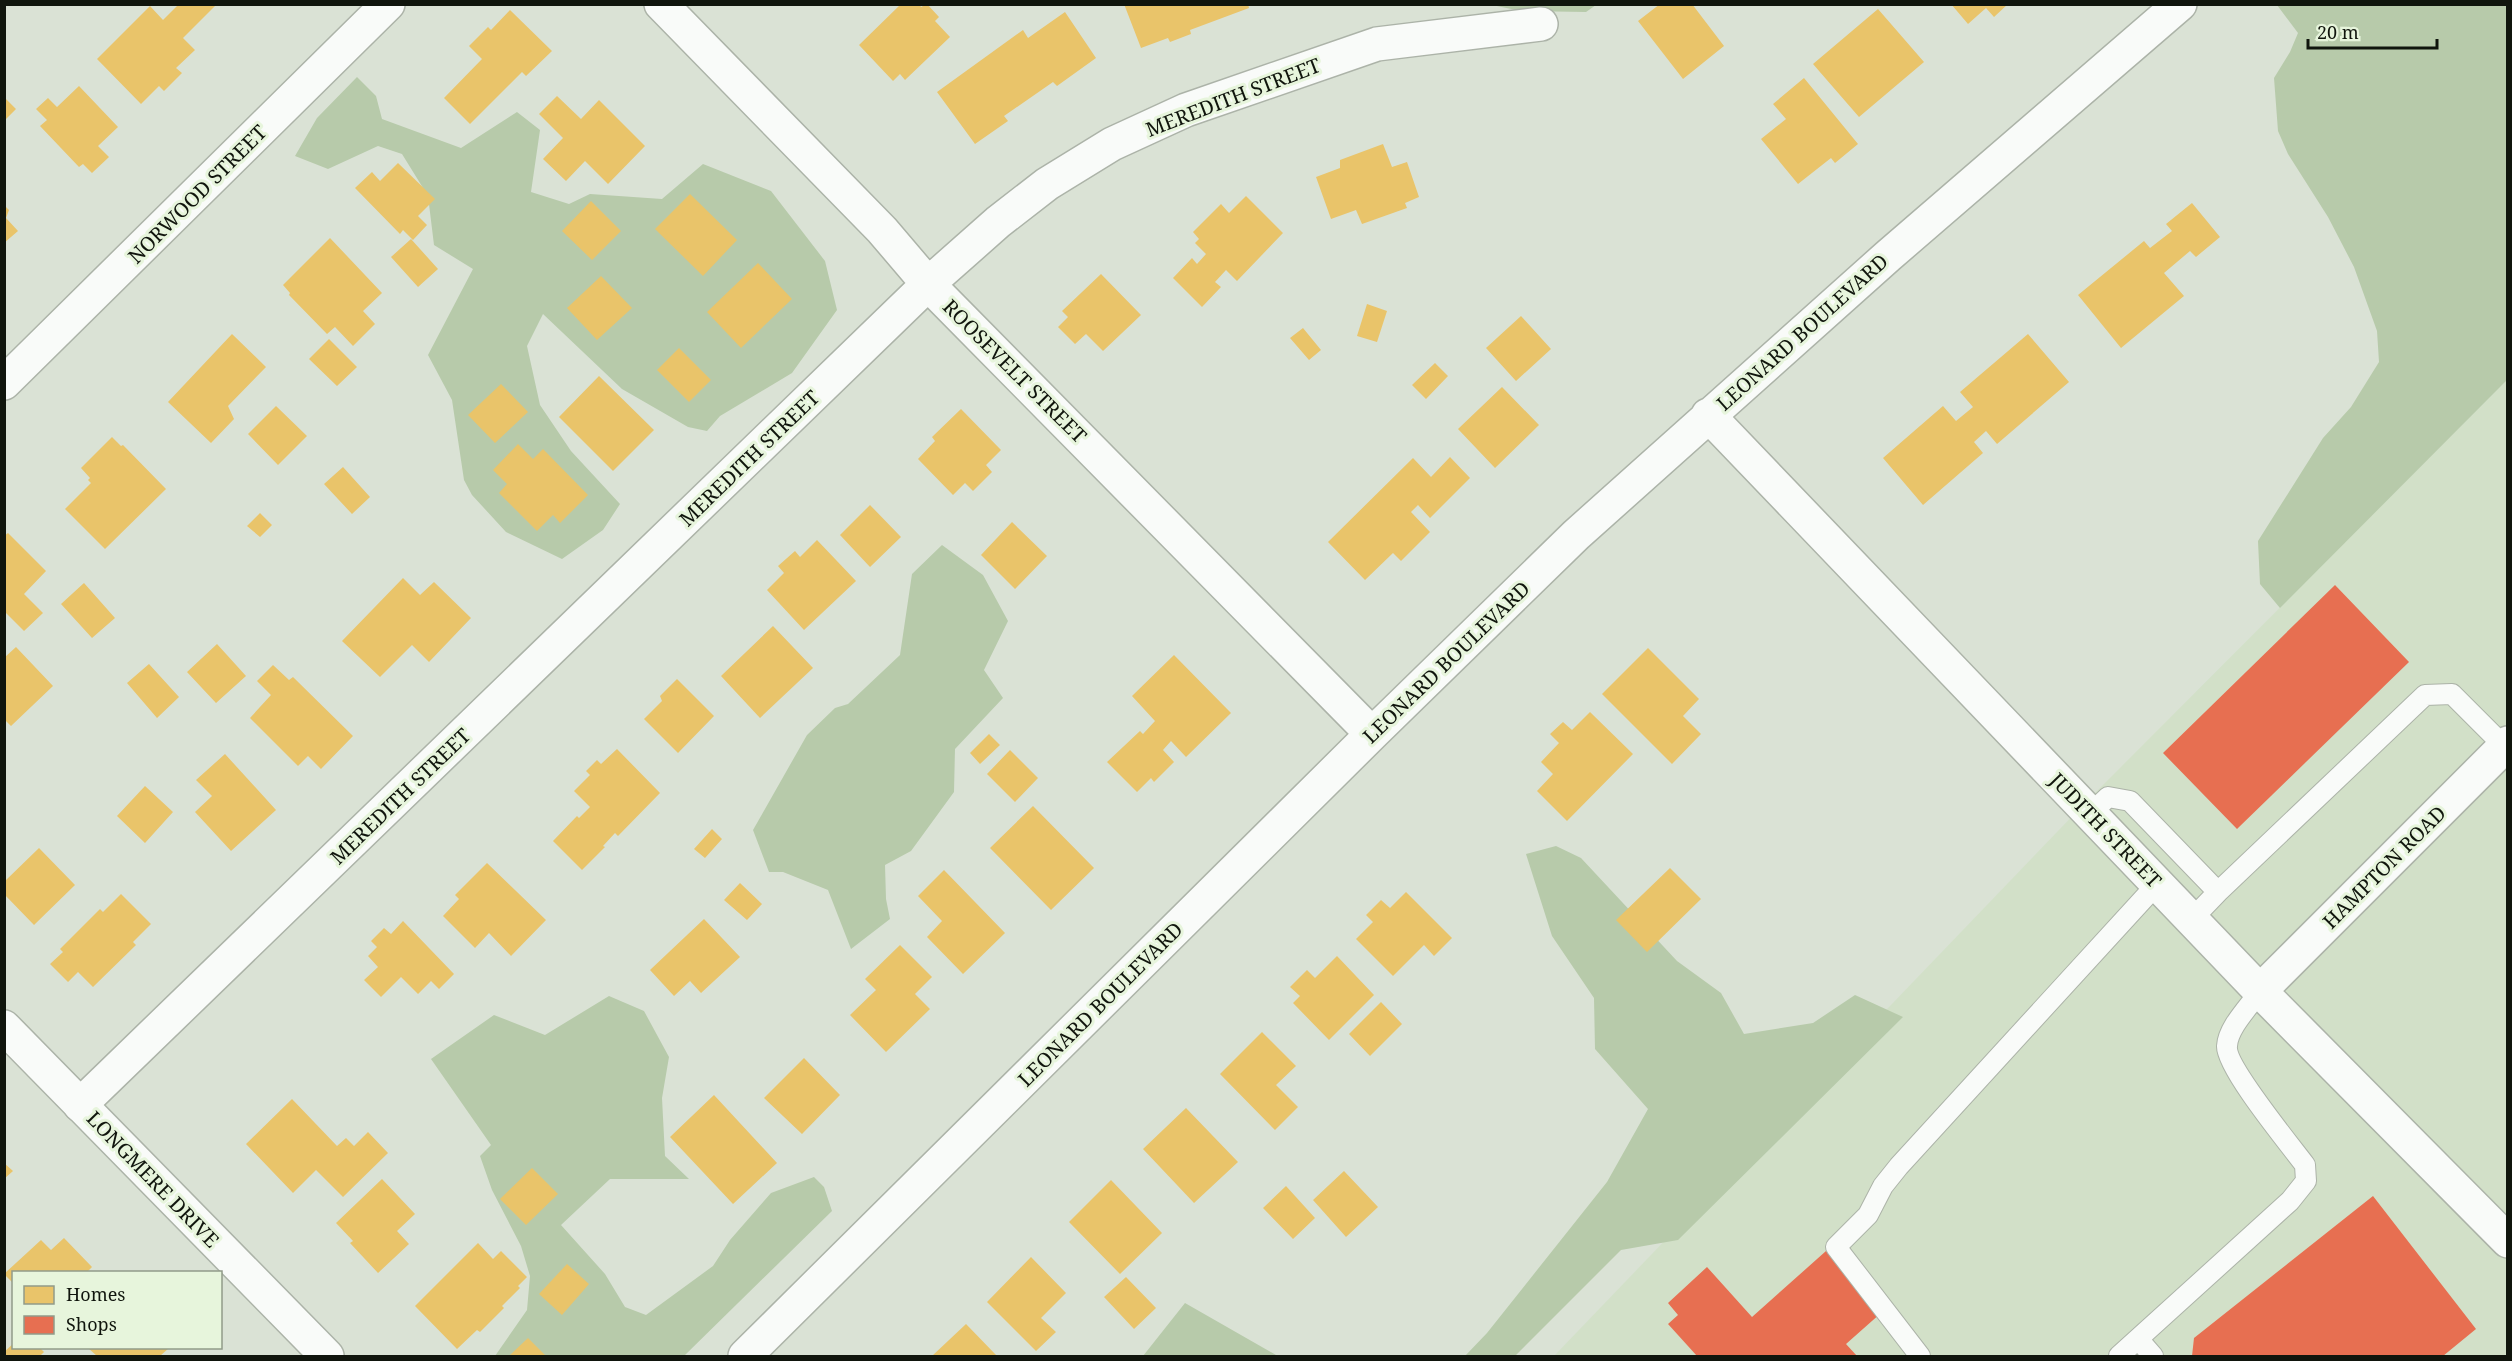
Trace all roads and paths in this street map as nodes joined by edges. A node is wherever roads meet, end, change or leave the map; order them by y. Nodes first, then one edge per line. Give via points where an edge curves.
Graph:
1 (388, 4) edge
2 (661, 4) edge
3 (2180, 4) edge
4 (1541, 24) dead end
5 (928, 284) junction
6 (4, 383) edge
7 (1708, 415) junction
8 (1372, 734) junction
9 (2506, 745) edge
10 (2091, 813) junction
11 (2158, 883) junction
12 (2218, 892) junction
13 (2192, 919) junction
14 (2260, 991) junction
15 (4, 1027) edge
16 (80, 1105) junction
17 (2508, 1241) edge
18 (2139, 1340) junction
19 (327, 1356) edge
20 (745, 1356) edge
21 (1920, 1356) edge
22 (2118, 1356) edge
23 (2153, 1356) edge

1 - 6 street, NORWOOD STREET
2 - 5 street, ROOSEVELT STREET via 882,230
3 - 7 street, LEONARD BOULEVARD
4 - 5 street, MEREDITH STREET via 1377,44 1186,110 1112,144 1047,184
5 - 8 street, ROOSEVELT STREET
5 - 16 street, MEREDITH STREET
7 - 8 street, LEONARD BOULEVARD via 1576,535
7 - 10 street, JUDITH STREET
8 - 20 street, LEONARD BOULEVARD
9 - 12 lane via 2452,694 2425,695
9 - 14 street, HAMPTON ROAD
10 - 11 street, JUDITH STREET
10 - 12 lane via 2108,797 2130,801
11 - 13 street, JUDITH STREET
11 - 21 lane via 1899,1166 1868,1215 1836,1247
12 - 13 lane
13 - 14 street, JUDITH STREET
14 - 17 street, JUDITH STREET
14 - 18 lane via 2229,1036 2226,1048 2234,1068 2305,1166 2306,1181 2290,1201
15 - 16 street, LONGMERE DRIVE
16 - 19 street, LONGMERE DRIVE
18 - 22 lane
18 - 23 lane

